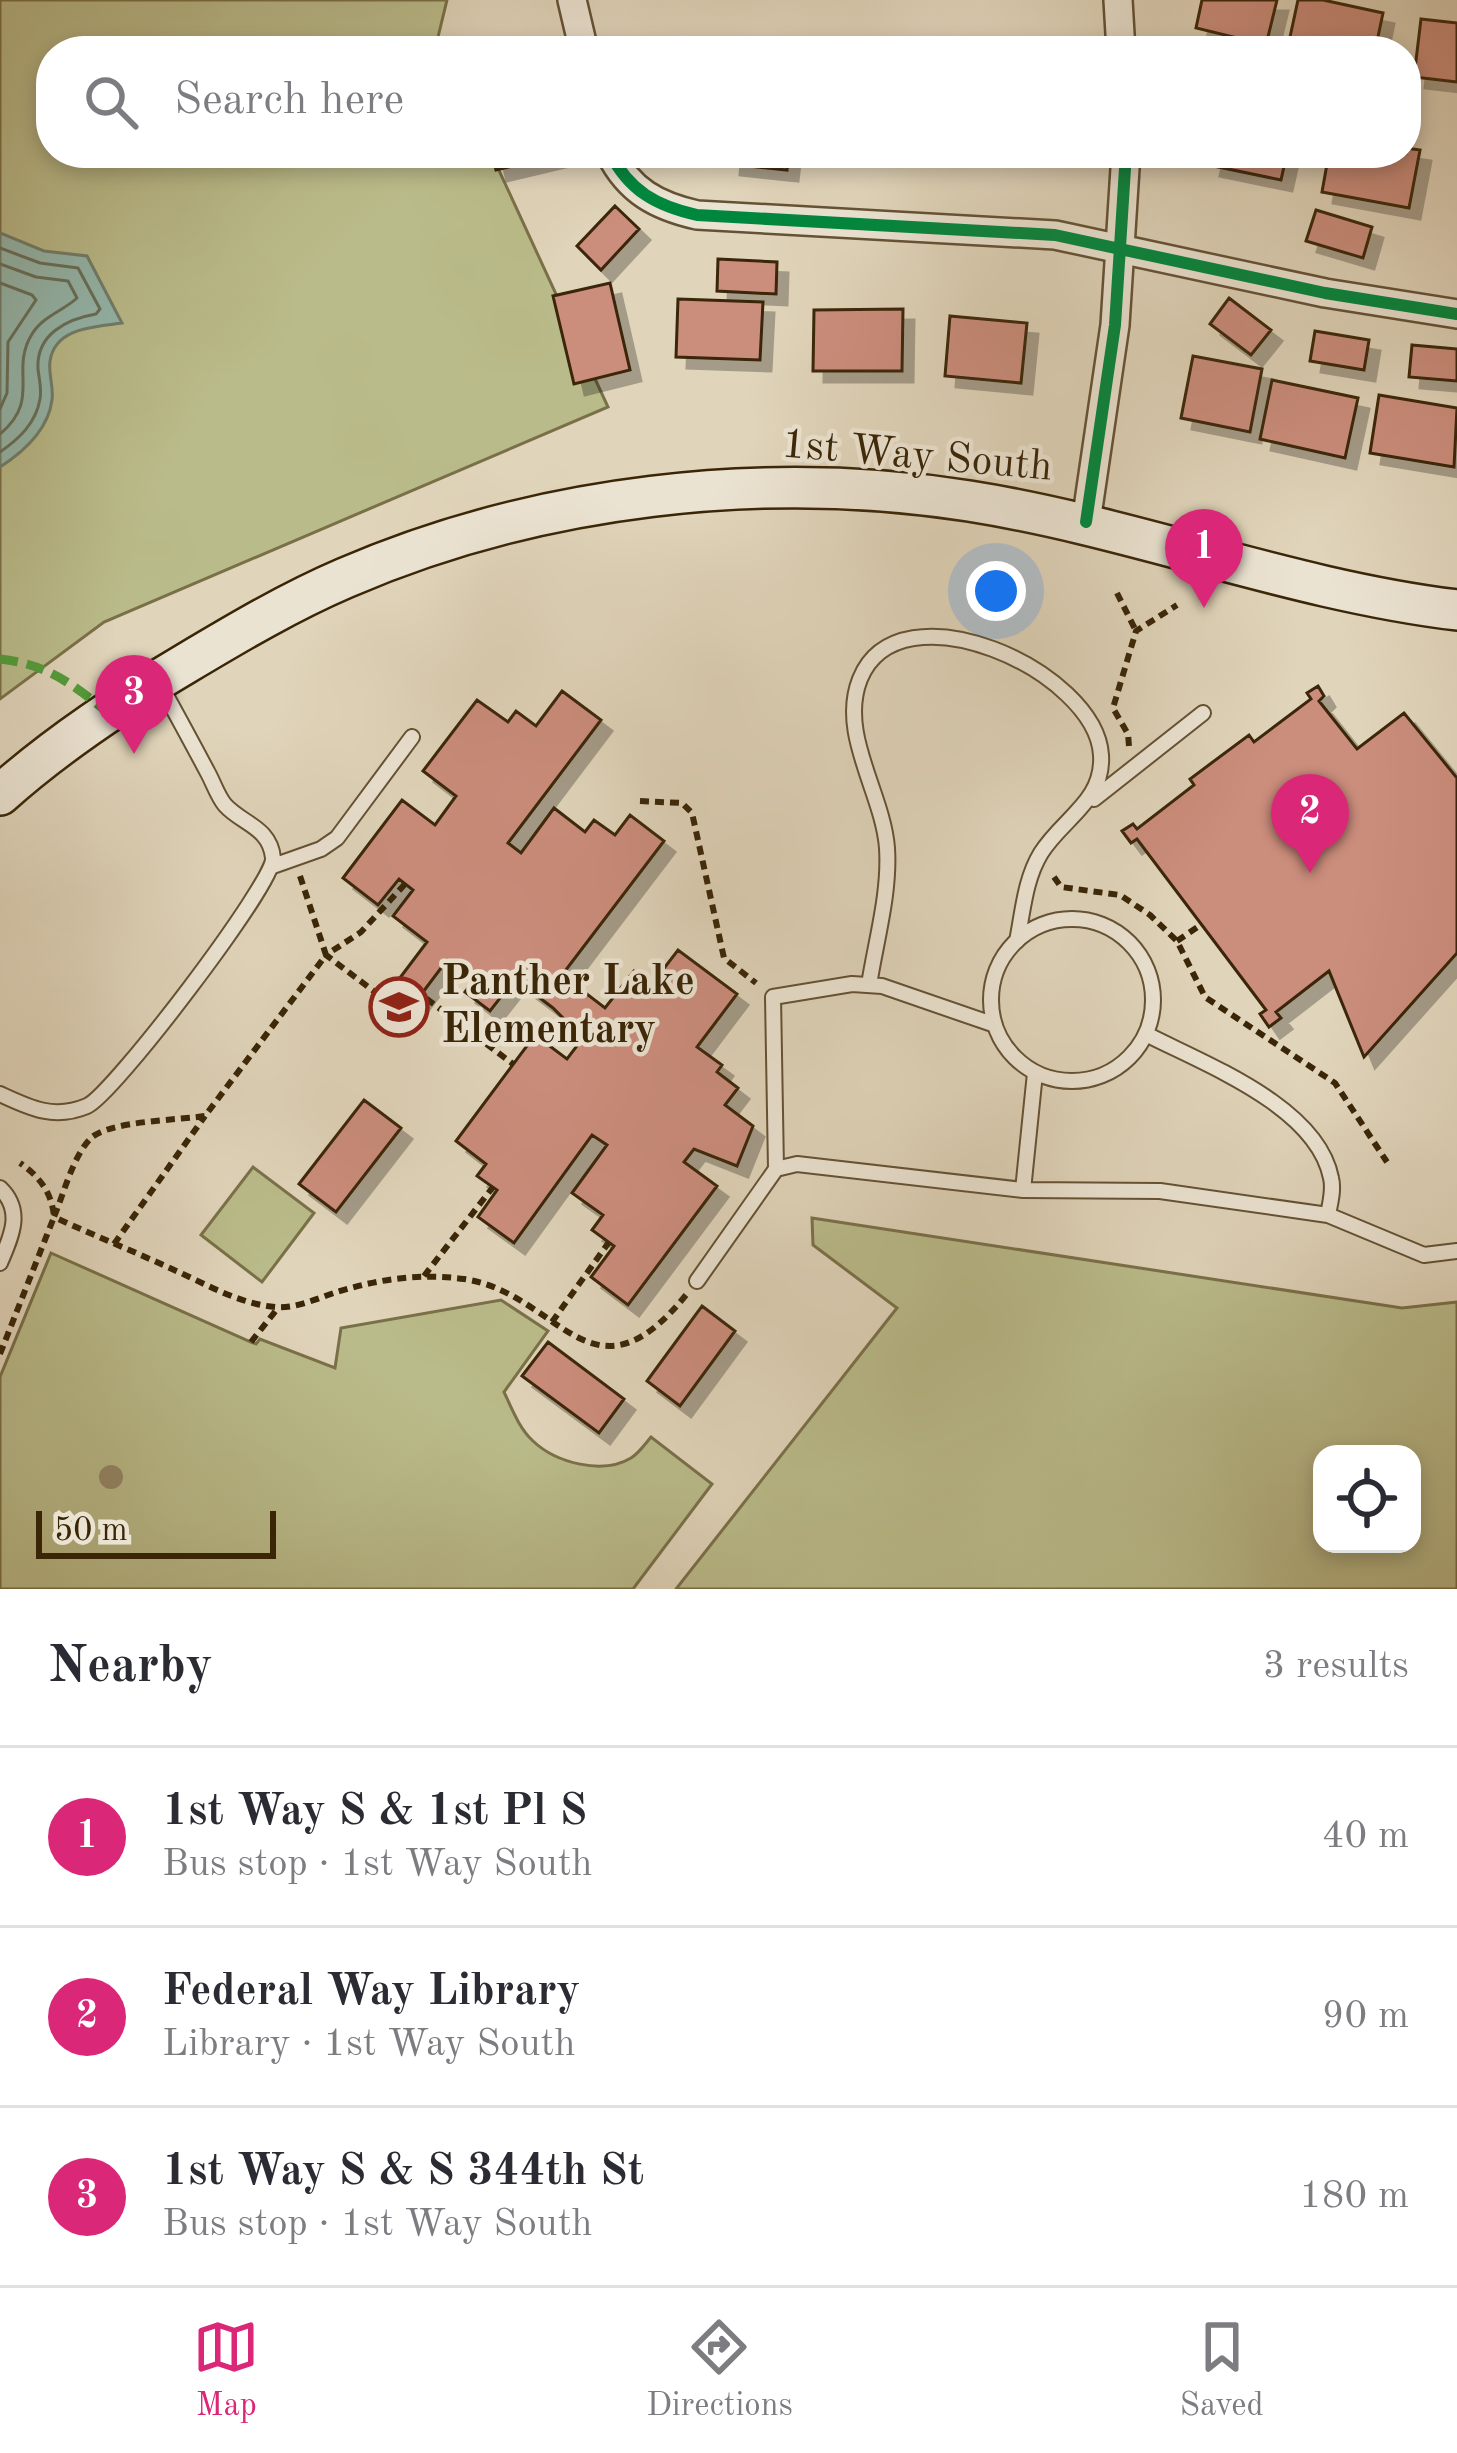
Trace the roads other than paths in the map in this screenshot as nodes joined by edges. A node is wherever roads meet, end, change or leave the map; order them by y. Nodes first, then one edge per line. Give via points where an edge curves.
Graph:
1 (1118, 0) edge
2 (1120, 36) edge
3 (619, 168) edge
4 (1125, 168) edge
5 (1122, 248) junction
6 (1457, 314) edge
7 (1086, 523) junction
8 (1457, 610) edge
9 (158, 680) junction
10 (1202, 712) dead end
11 (412, 737) dead end
12 (0, 795) edge
13 (1086, 806) junction
14 (273, 866) junction
15 (1017, 941) junction
16 (869, 985) junction
17 (995, 1025) junction
18 (1146, 1034) junction
19 (1035, 1072) junction
20 (0, 1094) edge
21 (776, 1169) junction
22 (0, 1188) edge
23 (1023, 1190) junction
24 (1328, 1215) junction
25 (1457, 1251) edge
26 (0, 1263) edge
27 (697, 1282) road end

1 - 2 street
3 - 5 street via 649,199 698,215 980,229
4 - 5 street
5 - 6 street
5 - 7 street
7 - 8 main road, 1st Way South via 1350,592
7 - 9 main road, 1st Way South via 965,500 855,491 745,490 573,509 490,527 346,578
9 - 12 main road, 1st Way South
9 - 14 lane via 225,805 269,842
10 - 13 lane
11 - 14 lane via 346,830
13 - 15 lane via 1033,868
13 - 16 lane via 1101,775 1100,742 1084,711 1055,684 1019,661 957,640 884,645 854,702 887,846
14 - 20 lane via 97,1101 56,1114
15 - 17 lane via 992,986
15 - 18 lane via 1043,924 1080,920 1126,939 1153,991
16 - 17 lane
16 - 21 lane via 773,997
17 - 19 lane
18 - 19 lane via 1121,1066 1092,1080
18 - 24 lane via 1266,1097 1298,1124 1331,1179
19 - 23 lane
21 - 23 lane via 818,1164
21 - 27 lane
22 - 26 lane via 15,1217
23 - 24 lane via 1160,1191
24 - 25 lane via 1424,1255

